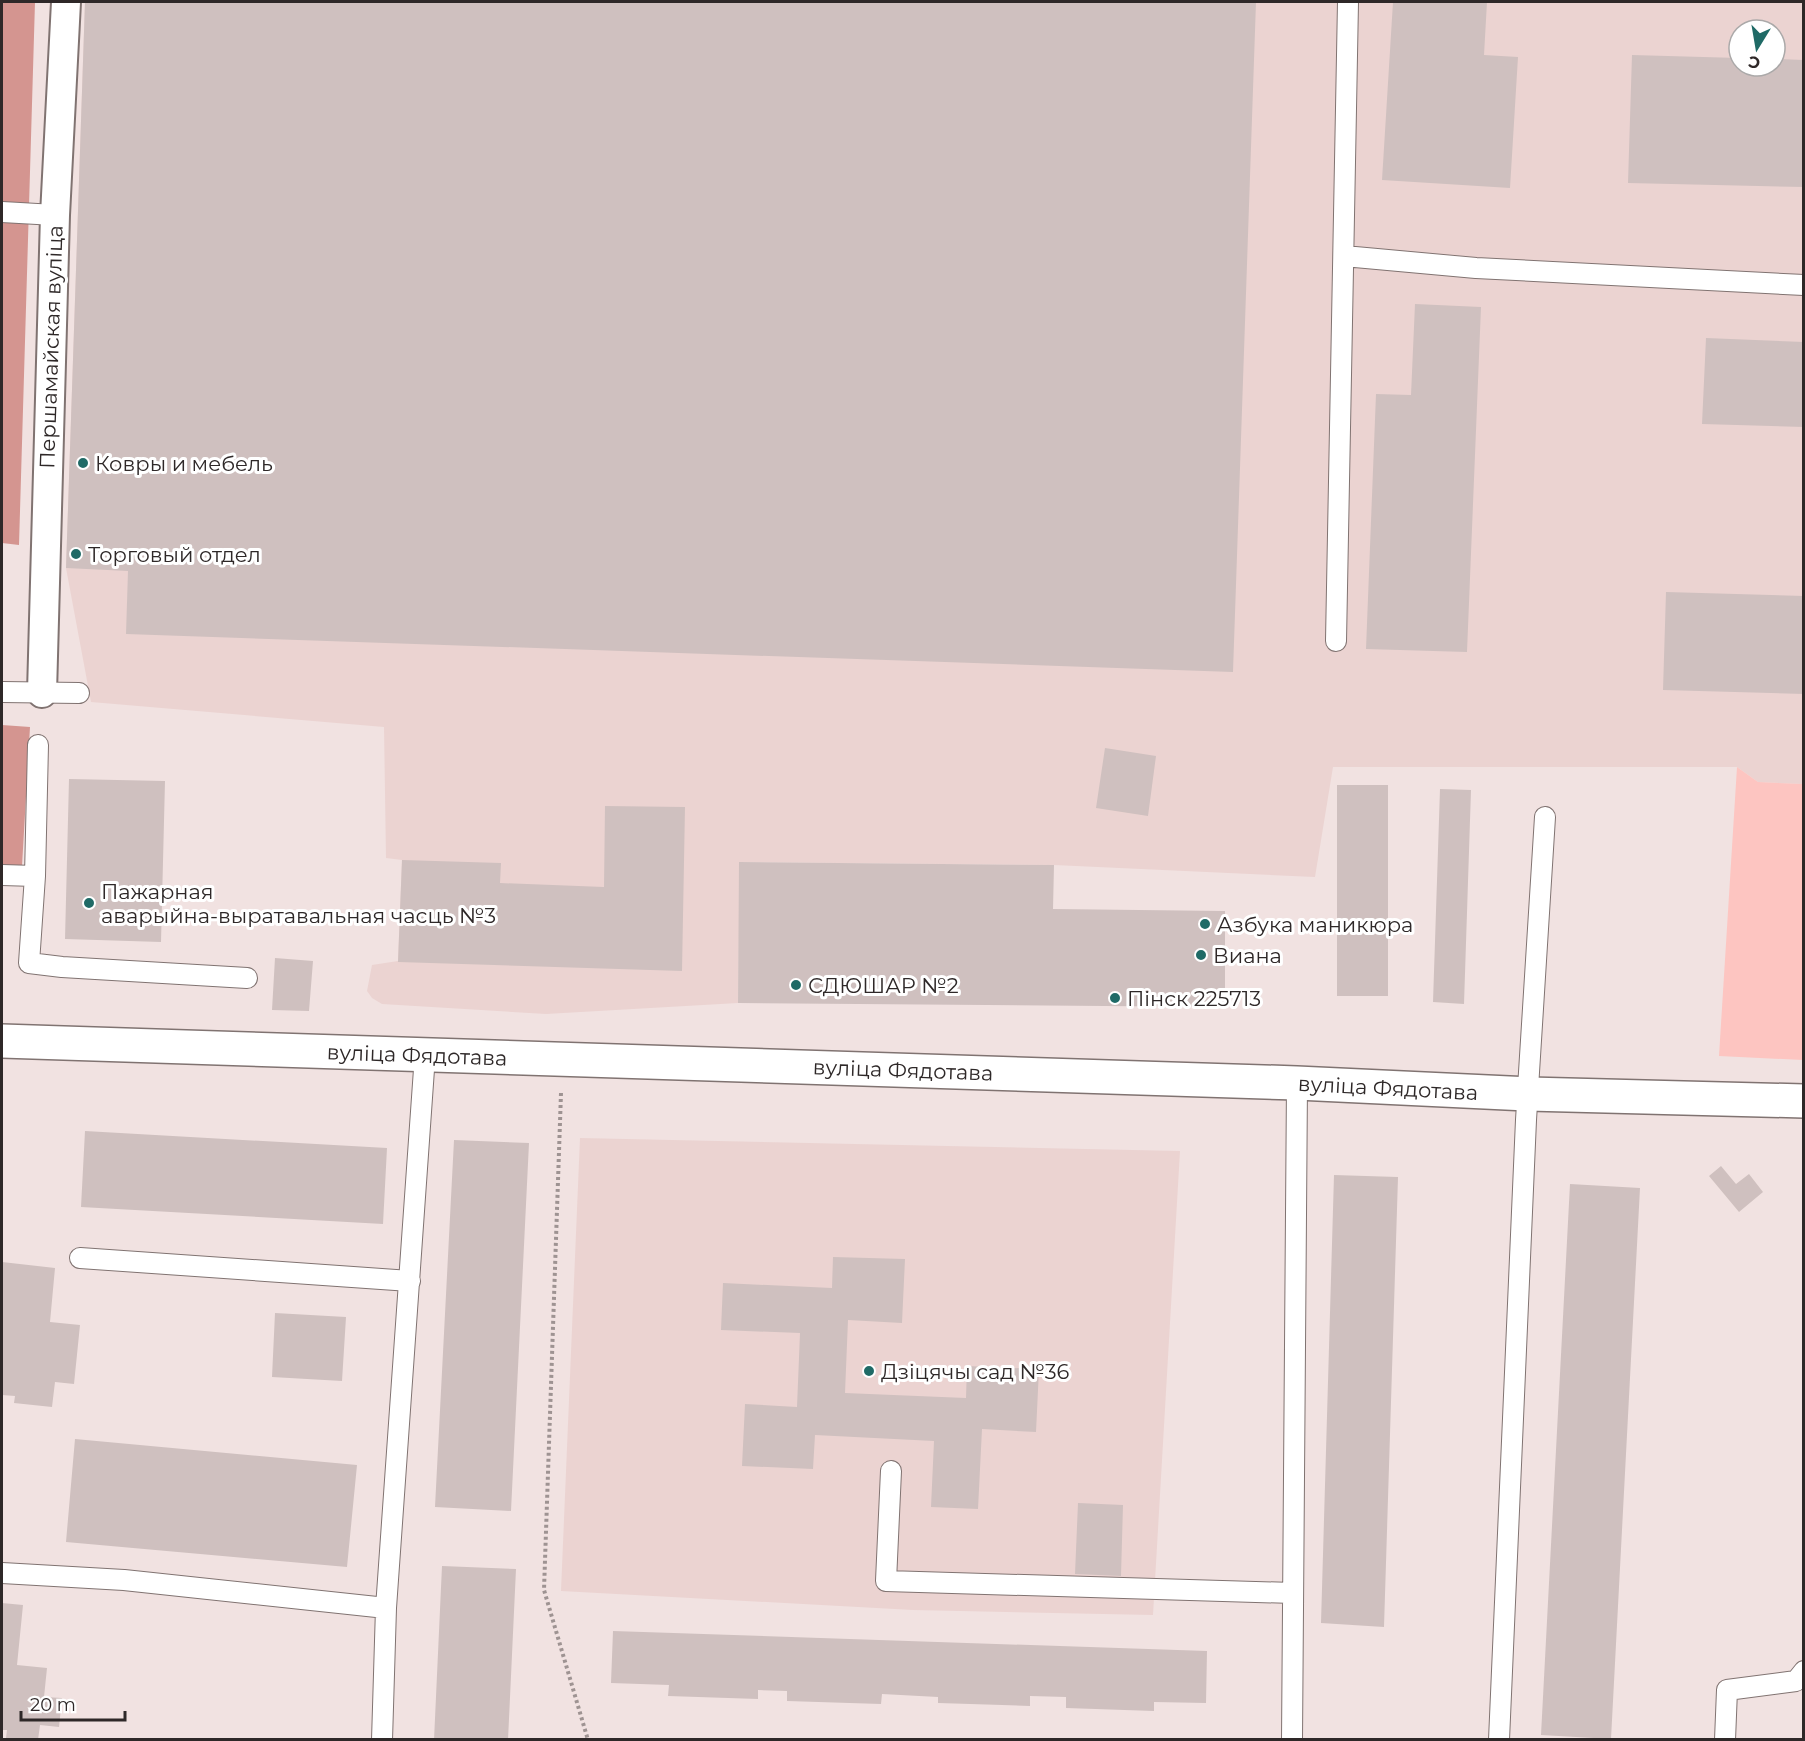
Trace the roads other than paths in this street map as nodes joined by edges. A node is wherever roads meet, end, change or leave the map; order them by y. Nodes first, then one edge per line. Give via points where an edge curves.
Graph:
1 (66, 2) edge
2 (1348, 2) edge
3 (2, 212) edge
4 (55, 215) junction
5 (1344, 256) junction
6 (1803, 285) edge
7 (1336, 641) dead end
8 (2, 692) edge
9 (42, 693) junction
10 (79, 693) dead end
11 (38, 745) dead end
12 (1545, 818) dead end
13 (2, 875) edge
14 (35, 876) junction
15 (247, 978) dead end
16 (2, 1041) edge
17 (425, 1055) junction
18 (1297, 1083) junction
19 (1529, 1094) junction
20 (1803, 1101) edge
21 (80, 1258) dead end
22 (410, 1281) junction
23 (891, 1471) dead end
24 (2, 1573) edge
25 (1293, 1593) junction
26 (386, 1608) junction
27 (1803, 1671) edge
28 (382, 1740) edge
29 (1292, 1740) edge
30 (1498, 1740) edge
31 (1725, 1740) edge

1 - 4 street, Першамайская вуліца
2 - 5 lane
3 - 4 lane
4 - 9 street, Першамайская вуліца
5 - 6 lane via 1476,268
5 - 7 lane
8 - 9 lane
9 - 10 lane
11 - 14 lane
12 - 19 lane
13 - 14 lane
14 - 15 lane via 29,963
16 - 17 street, вуліца Фядотава
17 - 18 street, вуліца Фядотава
17 - 22 lane
18 - 19 street, вуліца Фядотава
18 - 25 lane
19 - 20 street, вуліца Фядотава
19 - 30 lane
21 - 22 lane
22 - 26 lane
23 - 25 lane via 886,1581
24 - 26 lane via 124,1580
25 - 29 lane
26 - 28 lane
27 - 31 lane via 1796,1681 1727,1690

